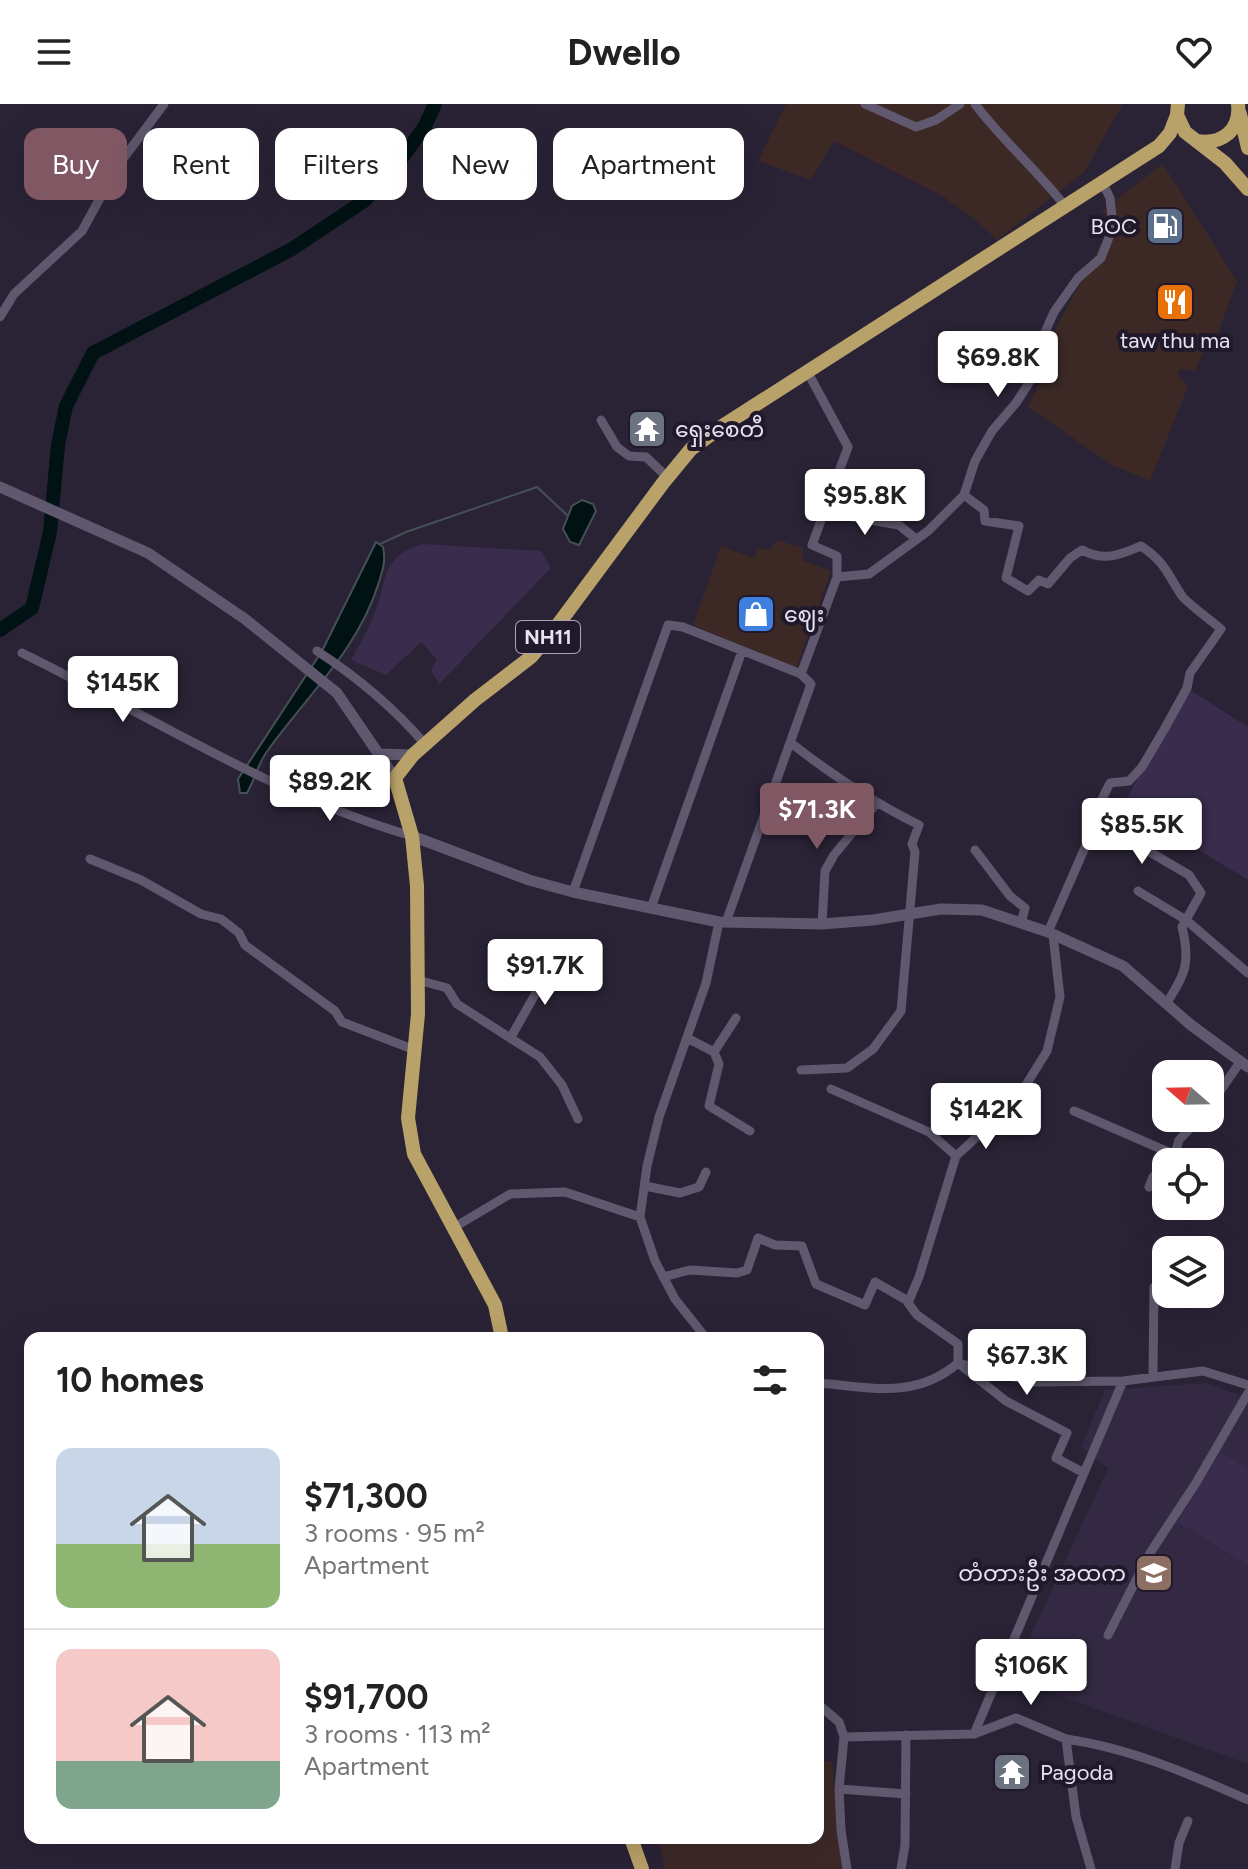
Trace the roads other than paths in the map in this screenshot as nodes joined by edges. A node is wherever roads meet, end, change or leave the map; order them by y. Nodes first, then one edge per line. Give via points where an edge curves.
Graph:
1 (164, 104) edge
2 (865, 104) edge
3 (960, 104) edge
4 (975, 104) edge
5 (1239, 107) edge
6 (1176, 108) edge
7 (1195, 140) junction
8 (1159, 146) junction
9 (1248, 148) edge
10 (1102, 182) junction
11 (1248, 189) edge
12 (1065, 206) junction
13 (0, 317) edge
14 (807, 371) junction
15 (601, 420) dead end
16 (667, 477) junction
17 (0, 487) edge
18 (964, 495) junction
19 (825, 512) junction
20 (916, 539) junction
21 (837, 577) junction
22 (317, 651) dead end
23 (742, 651) junction
24 (22, 653) dead end
25 (801, 674) junction
26 (791, 743) junction
27 (425, 744) junction
28 (380, 754) junction
29 (413, 755) junction
30 (395, 778) junction
31 (876, 804) junction
32 (1099, 822) junction
33 (412, 836) junction
34 (975, 850) dead end
35 (90, 859) dead end
36 (1138, 891) dead end
37 (573, 892) junction
38 (651, 908) junction
39 (910, 914) junction
40 (1186, 920) junction
41 (723, 922) junction
42 (1021, 923) junction
43 (822, 924) junction
44 (1050, 934) junction
45 (554, 961) dead end
46 (1248, 973) edge
47 (418, 980) junction
48 (1166, 1004) junction
49 (736, 1018) dead end
50 (511, 1037) junction
51 (687, 1038) junction
52 (415, 1050) junction
53 (714, 1052) junction
54 (1244, 1064) edge
55 (801, 1070) dead end
56 (831, 1089) dead end
57 (1224, 1089) edge
58 (1074, 1111) dead end
59 (578, 1119) dead end
60 (750, 1131) dead end
61 (1152, 1151) edge
62 (956, 1156) junction
63 (706, 1172) dead end
64 (1152, 1180) edge
65 (645, 1186) junction
66 (1149, 1187) dead end
67 (640, 1217) junction
68 (453, 1228) junction
69 (663, 1277) junction
70 (908, 1301) junction
71 (1154, 1308) edge
72 (501, 1332) edge
73 (701, 1332) edge
74 (958, 1363) junction
75 (1153, 1375) junction
76 (1123, 1381) junction
77 (824, 1383) edge
78 (1248, 1385) edge
79 (1248, 1393) edge
80 (1084, 1473) junction
81 (1108, 1635) dead end
82 (824, 1709) edge
83 (974, 1734) junction
84 (906, 1735) junction
85 (844, 1737) junction
86 (1066, 1739) junction
87 (839, 1789) junction
88 (906, 1794) junction
89 (1248, 1800) edge
90 (1188, 1821) dead end
91 (633, 1844) edge
92 (642, 1869) edge
93 (847, 1869) edge
94 (901, 1869) edge
95 (1091, 1869) edge
96 (1175, 1869) edge

1 - 13 street via 117,167 82,231 14,294
2 - 3 street via 916,127
4 - 12 street
5 - 7 highway via 1234,129 1226,136
5 - 9 highway
6 - 7 highway via 1185,132
6 - 8 highway, NH11 via 1170,133
7 - 8 highway, NH11
7 - 11 highway
8 - 10 highway, NH11
10 - 12 highway, NH11
10 - 18 street via 1113,227 1101,258 1078,278 1054,312 1032,378 992,431
12 - 14 highway, NH11
14 - 16 highway, NH11 via 691,449
14 - 19 street via 848,447
15 - 16 street via 617,447 629,456 646,457
16 - 27 highway, NH11 via 531,657
17 - 28 street via 148,553 245,619 328,685
18 - 20 street
18 - 32 street via 984,510 985,521 1019,526 1006,578 1028,591 1039,580 1048,584 1082,550 1096,558 1141,546 1161,560 1184,599 1221,629 1190,673 1187,688 1142,767 1129,781 1110,783 1100,803
19 - 20 street via 899,525
19 - 21 street via 812,545 837,556
20 - 21 street via 869,574
21 - 25 street
22 - 27 street via 406,722
23 - 25 street
23 - 37 street via 668,625
23 - 38 street
24 - 33 street via 238,765
25 - 26 street via 811,684
26 - 31 street
26 - 41 street
27 - 29 highway, NH11
28 - 29 street
28 - 30 street
29 - 30 highway, NH11
30 - 33 highway
31 - 39 street via 919,825 912,844
31 - 43 street via 825,871
32 - 40 street via 1189,875 1201,893
32 - 44 street
33 - 37 street
33 - 47 highway
34 - 42 street via 1025,908
35 - 52 street via 221,919 245,945 335,1011 342,1022
36 - 40 street
37 - 38 street
38 - 41 street
39 - 42 street via 982,910
39 - 43 street
39 - 55 street via 901,1011 873,1049 847,1068
40 - 46 street
40 - 48 street via 1184,976
41 - 43 street
41 - 51 street
42 - 44 street
44 - 48 street via 1123,966
44 - 62 street via 1060,997 1047,1051 1016,1101
45 - 50 street
47 - 50 street via 447,988 457,1004
47 - 52 highway
48 - 54 street
49 - 53 street
50 - 59 street via 540,1057 562,1085
51 - 53 street
51 - 65 street via 659,1117
52 - 68 highway via 408,1118 414,1154
53 - 60 street via 719,1064 709,1106
54 - 57 street
56 - 62 street via 929,1132
58 - 61 street
62 - 70 street
63 - 65 street via 699,1187 680,1193
64 - 66 street
65 - 67 street
67 - 68 street via 565,1192 510,1194
67 - 69 street
68 - 72 highway via 495,1305
69 - 70 street via 690,1270 747,1270 758,1238 802,1246 816,1284 865,1305 875,1282
69 - 73 street
70 - 74 street via 917,1315 958,1344
71 - 75 street
74 - 76 street via 1034,1382
74 - 77 street via 941,1378 909,1389
74 - 80 street via 1006,1401 1067,1433 1056,1458
75 - 76 street
75 - 78 street via 1203,1371
76 - 80 street
79 - 81 street via 1150,1553
80 - 83 street
82 - 85 street via 839,1722
83 - 84 street
83 - 86 street via 1016,1718
84 - 85 street
84 - 88 street
85 - 87 street
86 - 89 street via 1105,1744
86 - 95 street via 1076,1817
87 - 88 street
87 - 93 street
88 - 94 street
90 - 96 street
91 - 92 highway

